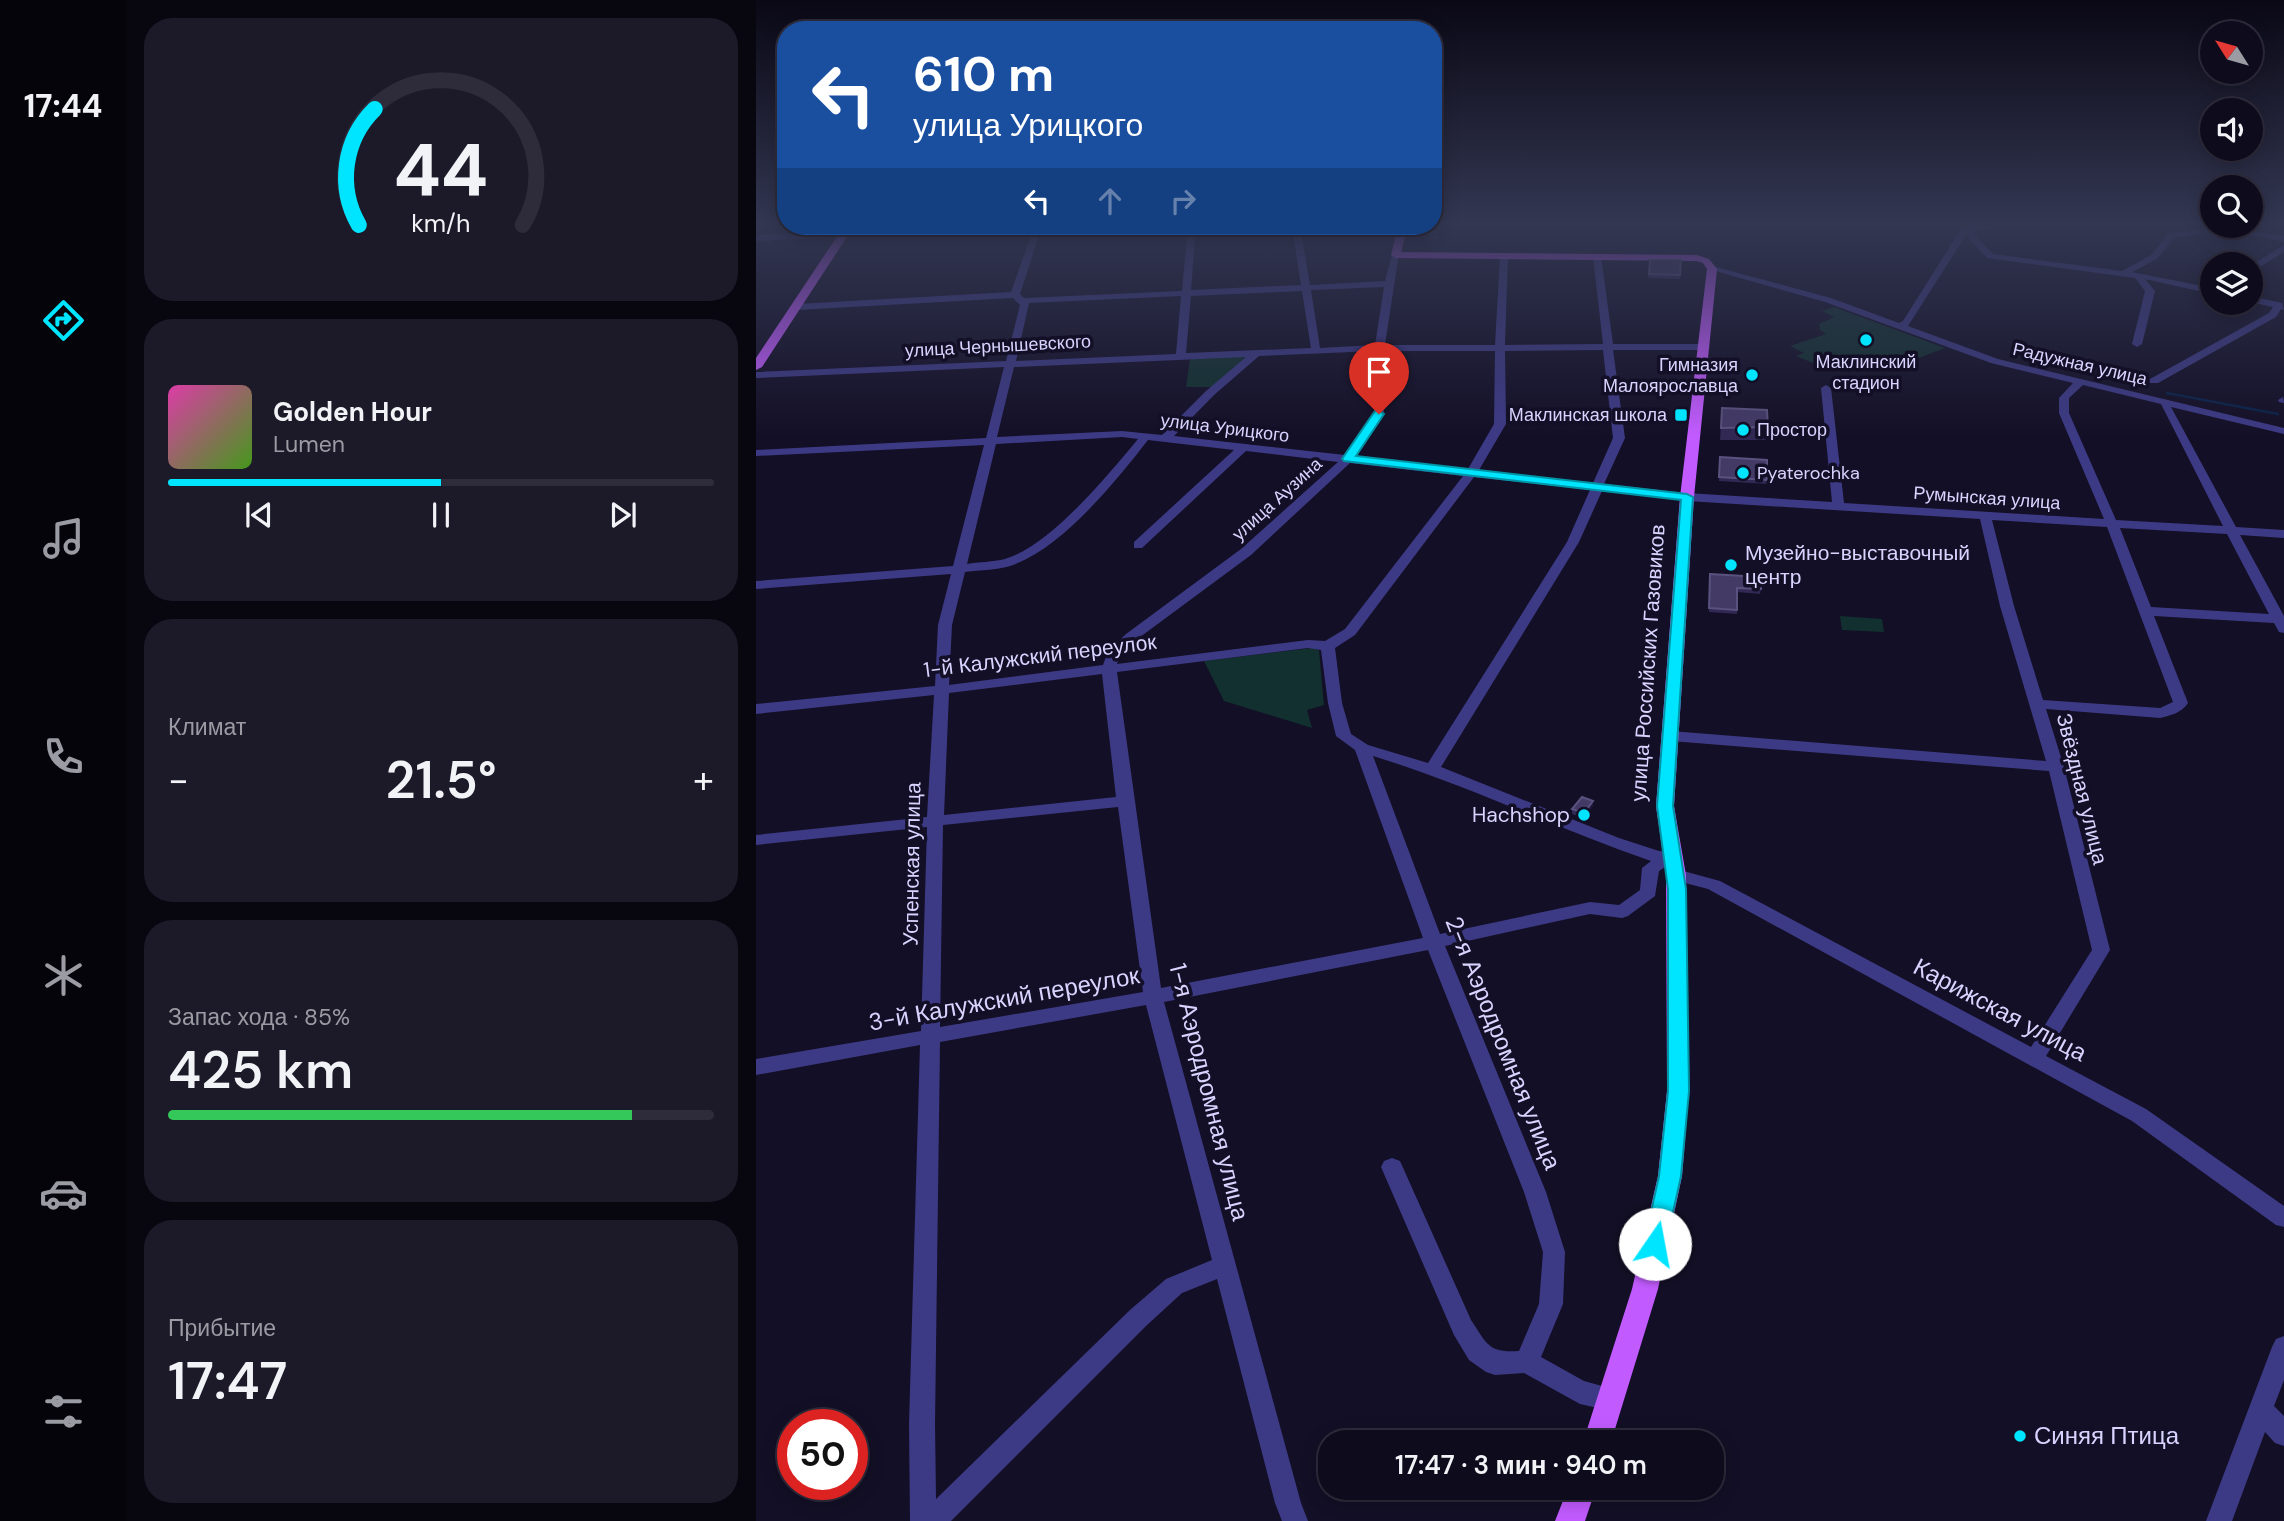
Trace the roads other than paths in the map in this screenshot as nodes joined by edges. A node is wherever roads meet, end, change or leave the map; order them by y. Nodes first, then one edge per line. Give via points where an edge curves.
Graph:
1 (805, 295) edge
2 (1019, 295) edge
3 (1119, 295) edge
4 (1186, 295) edge
5 (1306, 295) edge
6 (1387, 295) edge
7 (1502, 295) edge
8 (1601, 295) edge
9 (1706, 295) edge
10 (1813, 295) edge
11 (1925, 295) edge
12 (2149, 295) edge
13 (1018, 298) junction
14 (2263, 302) edge
15 (2281, 306) edge
16 (797, 307) junction
17 (1898, 326) junction
18 (2137, 345) dead end
19 (1607, 347) junction
20 (1704, 347) junction
21 (1380, 348) junction
22 (1500, 349) junction
23 (1316, 351) junction
24 (1257, 353) junction
25 (1181, 356) junction
26 (1012, 362) junction
27 (756, 367) edge
28 (756, 375) edge
29 (2082, 381) junction
30 (2154, 381) dead end
31 (1826, 388) dead end
32 (2166, 402) junction
33 (2284, 431) edge
34 (1146, 436) junction
35 (1166, 438) junction
36 (992, 440) junction
37 (1243, 448) junction
38 (756, 453) edge
39 (1348, 459) junction
40 (1472, 472) junction
41 (1598, 488) junction
42 (1687, 497) junction
43 (1838, 506) junction
44 (1985, 515) junction
45 (2112, 524) junction
46 (2231, 531) junction
47 (2284, 534) edge
48 (1138, 545) dead end
49 (960, 569) junction
50 (756, 585) edge
51 (2144, 611) junction
52 (2281, 624) edge
53 (1328, 646) junction
54 (1110, 668) junction
55 (941, 690) junction
56 (2038, 704) junction
57 (756, 709) edge
58 (1671, 736) junction
59 (1362, 748) junction
60 (2056, 767) junction
61 (1432, 769) junction
62 (1125, 801) junction
63 (935, 822) junction
64 (756, 841) edge
65 (1675, 865) junction
66 (1434, 942) junction
67 (1153, 997) junction
68 (931, 1036) junction
69 (2034, 1059) junction
70 (756, 1067) edge
71 (1392, 1167) dead end
72 (2284, 1219) edge
73 (1226, 1264) junction
74 (2284, 1347) edge
75 (1527, 1362) junction
76 (1611, 1399) junction
77 (2260, 1409) junction
78 (1601, 1430) edge
79 (2284, 1434) edge
80 (1577, 1500) edge
81 (923, 1521) edge
82 (932, 1521) edge
83 (1295, 1521) edge
84 (1570, 1521) edge
85 (2220, 1521) edge

1 - 16 main road
2 - 13 street, Успенская улица
3 - 13 street
4 - 25 street
5 - 23 street
6 - 21 street, улица Аузина
7 - 22 street
8 - 19 street
9 - 20 main road, улица Российских Газовиков
10 - 17 street, Радужная улица
11 - 17 street via 1907,323
12 - 18 street
13 - 16 street
13 - 26 street, Успенская улица via 1025,304
14 - 15 street
15 - 30 street via 2273,315
16 - 27 main road
17 - 29 street, Радужная улица via 1995,361
19 - 20 street, улица Чернышевского
19 - 22 street, улица Чернышевского
19 - 41 street via 1619,438
20 - 42 main road, улица Российских Газовиков
21 - 22 street, улица Чернышевского
21 - 23 street, улица Чернышевского
21 - 39 street, улица Аузина via 1379,414
22 - 40 street via 1500,424
23 - 24 street, улица Чернышевского
24 - 25 street, улица Чернышевского
24 - 35 street
25 - 26 street, улица Чернышевского
26 - 28 street, улица Чернышевского
26 - 36 street, Успенская улица
29 - 32 street, Радужная улица
29 - 45 street via 2061,402
31 - 43 street
32 - 33 street, Радужная улица
32 - 46 street
34 - 35 street, улица Урицкого
34 - 36 street, улица Урицкого
34 - 49 street via 1108,483 1041,546 1009,562
35 - 37 street, улица Урицкого
36 - 38 street, улица Урицкого
36 - 49 street, Успенская улица
37 - 39 street, улица Урицкого
37 - 48 street
39 - 40 street, улица Урицкого
39 - 54 street, улица Аузина via 1246,552 1130,638 1114,654
40 - 41 street, улица Урицкого
40 - 53 street via 1350,632
41 - 42 street, улица Урицкого
41 - 61 street via 1573,542
42 - 43 street, Румынская улица
42 - 58 main road, улица Российских Газовиков
43 - 44 street, Румынская улица
44 - 45 street, Румынская улица
44 - 56 street, Звёздная улица
45 - 46 street, Румынская улица
45 - 51 street
46 - 47 street, Румынская улица
46 - 52 street
49 - 50 street
49 - 55 street, Успенская улица via 945,625
51 - 52 street
51 - 56 street via 2181,704 2160,713
53 - 54 street, 1-й Калужский переулок via 1308,644
53 - 59 street via 1344,736
54 - 55 street, 1-й Калужский переулок
54 - 62 street, 1-я Аэродромная улица
55 - 57 street, 1-й Калужский переулок
55 - 63 street, Успенская улица
56 - 60 street, Звёздная улица
58 - 60 street
58 - 65 main road, улица Российских Газовиков via 1665,806
59 - 61 street, Карижская улица
59 - 66 street, 2-я Аэродромная улица
60 - 69 street, Звёздная улица via 2101,950
61 - 65 street, Карижская улица
62 - 63 street
62 - 67 street, 1-я Аэродромная улица
63 - 64 street
63 - 68 street, Успенская улица
65 - 66 street, 3-й Калужский переулок via 1651,868 1649,892 1622,912 1590,908
65 - 69 street, Карижская улица
65 - 76 main road, улица Российских Газовиков via 1678,1091 1670,1176 1645,1289
66 - 67 street, 3-й Калужский переулок
66 - 75 street, 2-я Аэродромная улица via 1535,1192 1554,1252 1551,1304
67 - 68 street, 3-й Калужский переулок
67 - 73 street, 1-я Аэродромная улица
68 - 70 street, 3-й Калужский переулок
68 - 81 street, Успенская улица
69 - 72 street, Карижская улица via 2138,1115
71 - 75 street via 1462,1327 1478,1352 1495,1364
73 - 82 street via 1174,1286
73 - 83 street, 1-я Аэродромная улица
74 - 77 street
75 - 76 street via 1580,1392
76 - 78 main road, улица Российских Газовиков
77 - 79 street
77 - 85 street
80 - 84 main road

